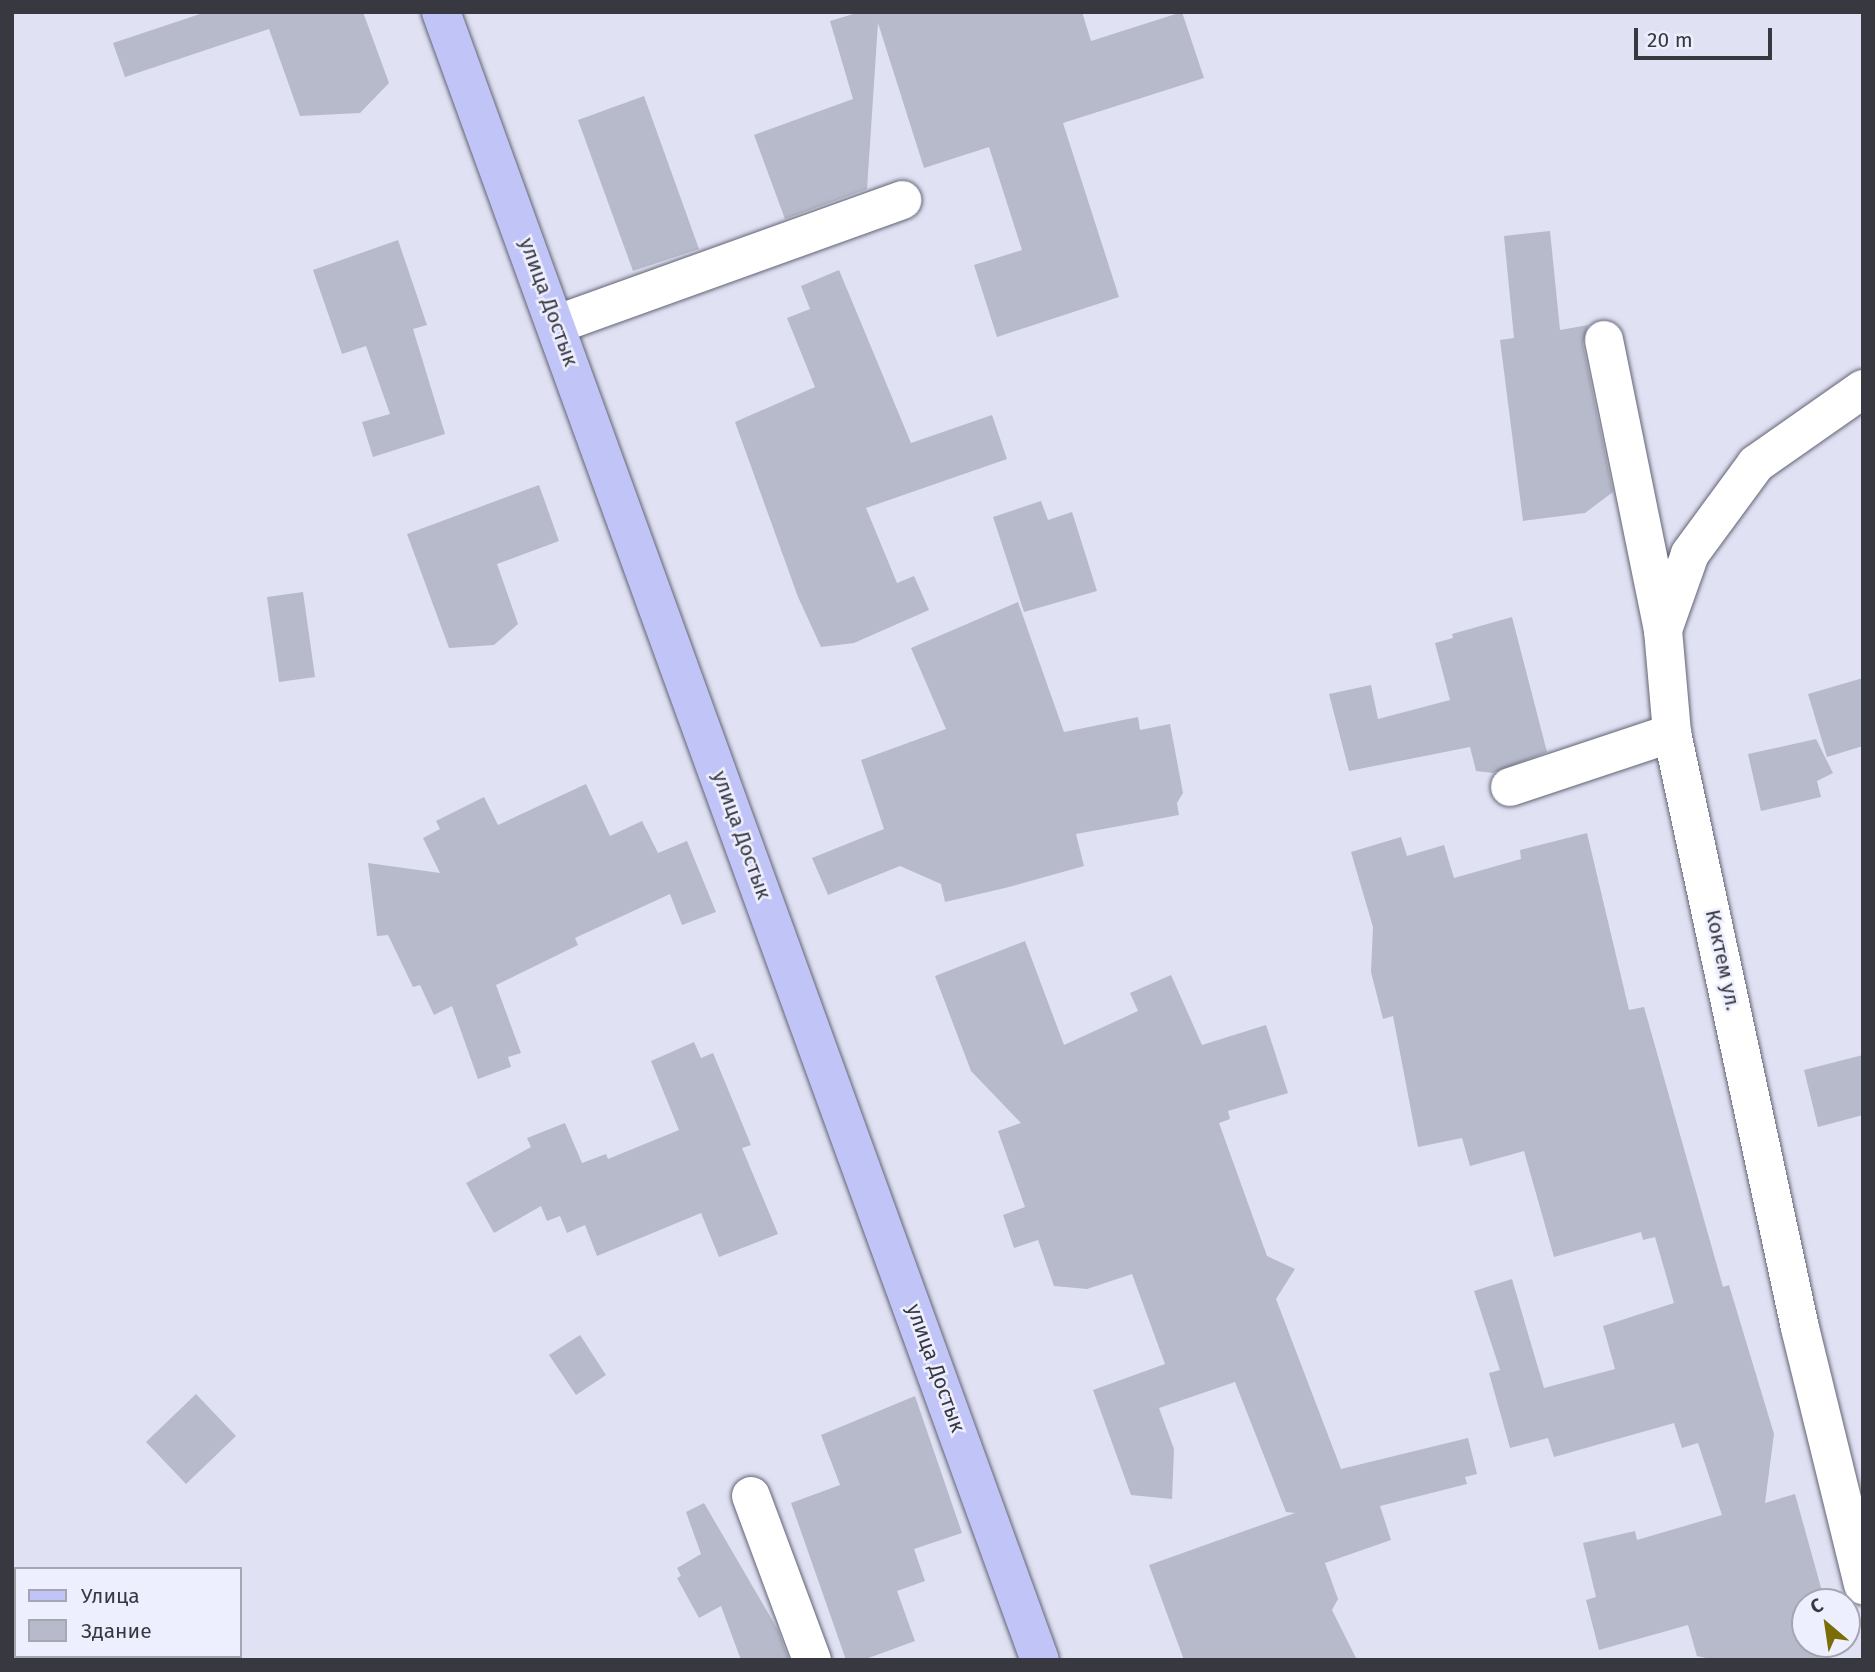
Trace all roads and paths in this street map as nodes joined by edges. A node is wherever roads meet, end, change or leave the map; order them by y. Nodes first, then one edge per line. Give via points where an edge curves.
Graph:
1 (441, 12) edge
2 (902, 200) dead end
3 (558, 324) junction
4 (1604, 341) dead end
5 (1858, 386) edge
6 (1663, 630) junction
7 (1672, 733) junction
8 (1510, 787) dead end
9 (751, 1496) dead end
10 (1863, 1585) edge
11 (812, 1660) edge
12 (1040, 1660) edge

1 - 3 main road, улица Достык
2 - 3 street
3 - 12 main road, улица Достык
4 - 6 street
5 - 6 street, Коктем ул. via 1756,464 1690,554
6 - 7 street, Коктем ул.
7 - 8 street
7 - 10 street, Коктем ул. via 1800,1328
9 - 11 street

